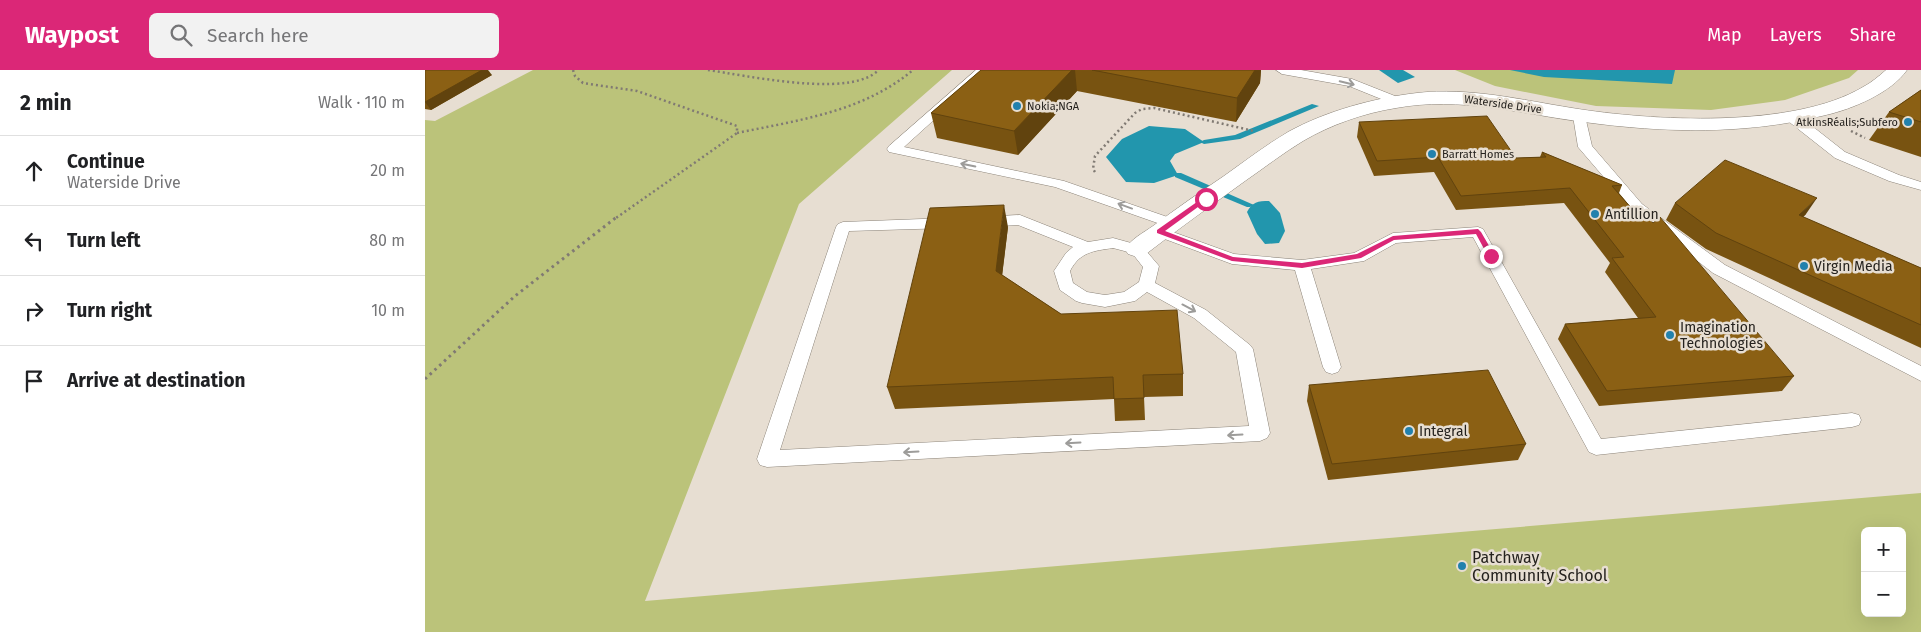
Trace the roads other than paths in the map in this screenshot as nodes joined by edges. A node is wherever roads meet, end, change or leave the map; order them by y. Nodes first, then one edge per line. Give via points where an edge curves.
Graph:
1 (983, 70) edge
2 (1282, 70) edge
3 (1898, 70) edge
4 (1396, 101) junction
5 (1579, 116) junction
6 (1793, 118) junction
7 (1832, 159) dead end
8 (1895, 178) junction
9 (1921, 186) edge
10 (1165, 227) junction
11 (1086, 247) junction
12 (1137, 249) junction
13 (1302, 265) junction
14 (1146, 286) junction
15 (1332, 367) dead end
16 (1921, 374) edge
17 (1852, 420) dead end

10 -> 1 lane via 1118,203 1059,184 895,149
2 -> 4 lane via 1352,83
3 - 6 street, Waterside Drive via 1885,84 1836,107
4 - 5 street, Waterside Drive via 1445,96 1482,99
4 - 10 street, Waterside Drive via 1341,116 1292,140
5 - 6 street, Waterside Drive via 1624,122 1719,124
5 - 16 lane via 1585,147 1637,207 1712,263
6 - 8 lane via 1840,155
7 - 8 lane via 1871,175
8 - 9 lane
10 - 12 street, Waterside Drive
10 - 13 lane via 1232,259
11 - 12 lane via 1113,242
11 - 14 lane via 1069,257 1062,272 1066,286 1082,297 1105,301 1129,297
14 -> 11 lane via 1200,314 1244,349 1260,433 767,458 843,227 1020,220
12 - 14 lane via 1151,266
13 - 15 lane
13 - 17 lane via 1358,256 1393,238 1478,232 1596,447

